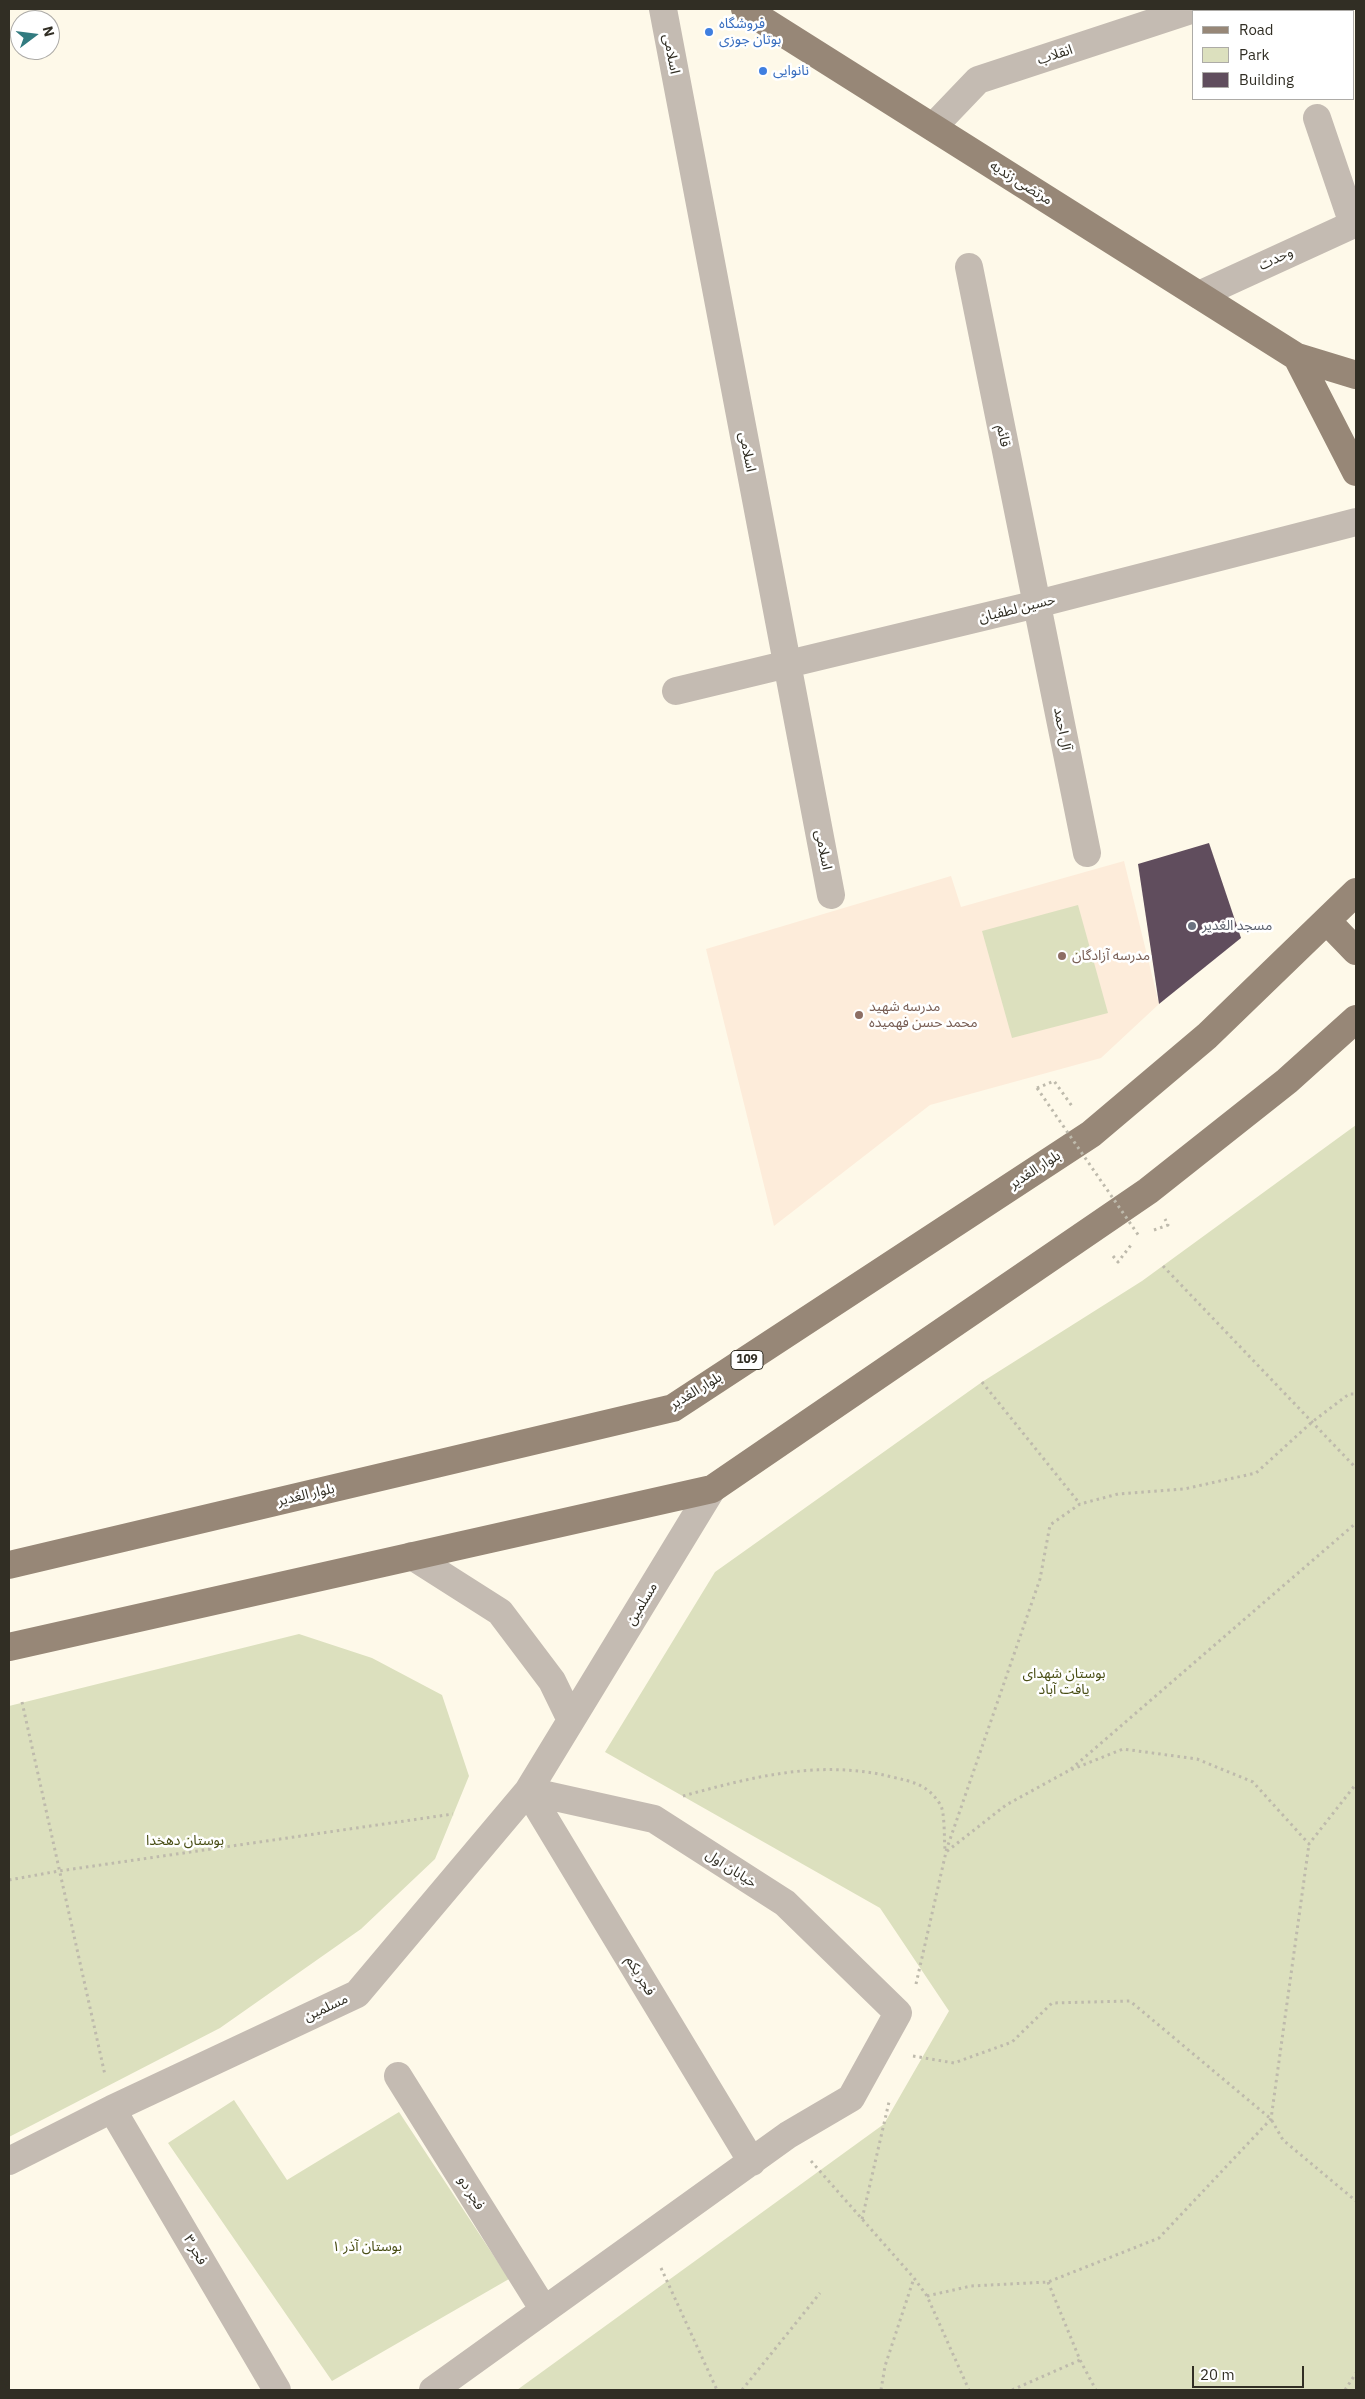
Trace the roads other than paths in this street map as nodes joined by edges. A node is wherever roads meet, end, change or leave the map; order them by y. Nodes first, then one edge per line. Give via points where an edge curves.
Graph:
1 (663, 9) edge
2 (745, 9) edge
3 (1194, 9) edge
4 (1317, 118) dead end
5 (933, 127) junction
6 (1355, 224) edge
7 (969, 267) dead end
8 (1199, 295) junction
9 (1297, 357) junction
10 (1356, 375) edge
11 (1356, 472) edge
12 (1356, 522) edge
13 (1037, 604) junction
14 (787, 664) junction
15 (676, 691) dead end
16 (1087, 854) dead end
17 (1356, 892) edge
18 (831, 896) dead end
19 (1326, 921) junction
20 (1356, 950) edge
21 (1356, 1019) edge
22 (712, 1489) junction
23 (412, 1556) junction
24 (9, 1565) edge
25 (9, 1647) edge
26 (571, 1720) junction
27 (528, 1790) junction
28 (398, 2076) dead end
29 (112, 2109) junction
30 (9, 2161) edge
31 (752, 2162) junction
32 (544, 2310) junction
33 (277, 2390) edge
34 (433, 2390) edge

1 - 14 street, اسلامی
2 - 5 main road, مرتضی زندیه
3 - 5 street, انقلاب via 978,80
4 - 6 street, وحدت
5 - 8 main road, مرتضی زندیه
6 - 8 street, وحدت
7 - 13 street, قائم
8 - 9 main road, مرتضی زندیه
9 - 10 main road, مرتضی زندیه
9 - 11 main road
12 - 13 street, حسین لطفیان
13 - 14 street, حسین لطفیان
13 - 16 street, آل احمد
14 - 15 street, حسین لطفیان
14 - 18 street, اسلامی
17 - 19 main road, بلوار الغدیر / 109
19 - 20 main road
19 - 24 main road, بلوار الغدیر / 109 via 1207,1036 1091,1134 674,1408
21 - 22 main road via 1287,1081 1148,1191
22 - 23 main road
22 - 26 street, مسلمین
23 - 25 main road
23 - 26 street via 500,1612 552,1681
26 - 27 street, مسلمین
27 - 29 street, مسلمین via 357,1994
27 - 31 street, فجر یکم
27 - 31 street, خیابان اول via 654,1818 785,1903 898,2013 850,2098 788,2135
28 - 32 street, فجر دو
29 - 30 street, مسلمین
29 - 33 street, فجر ۳
31 - 32 street
32 - 34 street

